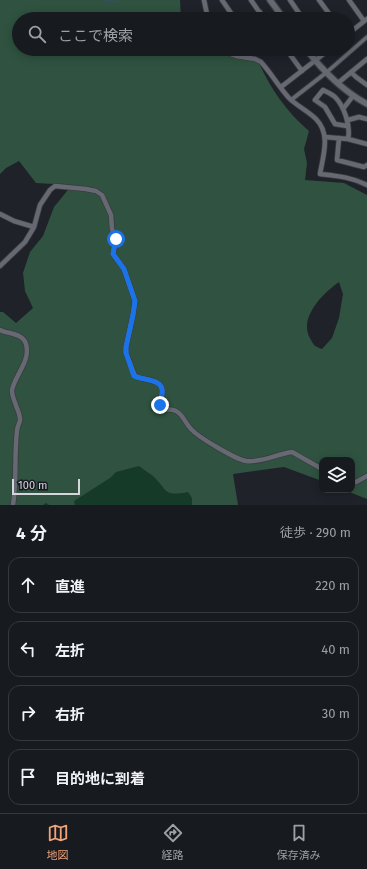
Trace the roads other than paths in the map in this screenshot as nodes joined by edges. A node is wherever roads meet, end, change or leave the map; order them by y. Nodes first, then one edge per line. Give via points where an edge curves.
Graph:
1 (204, 0) edge
2 (222, 0) edge
3 (251, 0) edge
4 (270, 0) edge
5 (290, 0) edge
6 (319, 0) edge
7 (349, 0) edge
8 (207, 12) edge
9 (230, 12) edge
10 (260, 12) edge
11 (279, 12) edge
12 (298, 12) edge
13 (327, 12) edge
14 (366, 20) edge
15 (355, 29) edge
16 (367, 37) edge
17 (355, 48) edge
18 (236, 56) edge
19 (291, 56) edge
20 (312, 56) edge
21 (321, 56) edge
22 (345, 56) edge
23 (248, 58) joint
24 (367, 59) edge
25 (316, 61) junction
26 (302, 71) junction
27 (327, 72) junction
28 (351, 72) junction
29 (338, 83) junction
30 (367, 85) edge
31 (281, 87) junction
32 (353, 96) junction
33 (291, 100) junction
34 (367, 104) edge
35 (343, 109) junction
36 (367, 119) edge
37 (348, 123) junction
38 (325, 137) junction
39 (338, 138) junction
40 (348, 139) junction
41 (366, 142) edge
42 (367, 165) edge
43 (367, 185) edge
44 (0, 214) edge
45 (34, 227) junction
46 (0, 266) edge
47 (0, 330) edge
48 (319, 468) edge
49 (367, 476) edge
50 (355, 482) edge
51 (13, 505) edge

1 - 8 street
2 - 9 street
3 - 10 street
4 - 11 street
5 - 12 street
6 - 13 street
7 - 14 street
14 - 15 street
16 - 17 street
18 - 23 street
19 - 26 street
20 - 25 street
21 - 25 street
22 - 27 street
23 - 31 street via 261,62
24 - 28 street
25 - 26 street
25 - 27 street
26 - 31 street
27 - 29 street
27 - 33 street
28 - 29 street
28 - 30 street
29 - 32 street
31 - 33 street
32 - 34 street
32 - 35 street
33 - 38 street via 316,119
35 - 37 street
35 - 37 street via 334,96 323,90 315,100 325,107 336,124
36 - 37 street via 359,117
37 - 40 street
38 - 39 street
38 - 43 street via 320,174 344,176
39 - 40 street
39 - 42 street via 337,160 364,167
40 - 41 street
44 - 45 street
45 - 46 street via 25,242
45 - 48 street via 40,205 55,186 86,189 102,195 111,215 117,243 113,254 124,269 135,301 126,347 134,376 160,384 160,405 164,410 176,410 198,435 238,458 256,460 292,452
47 - 51 street via 22,338 27,351 12,392 20,420 17,431
49 - 50 street

